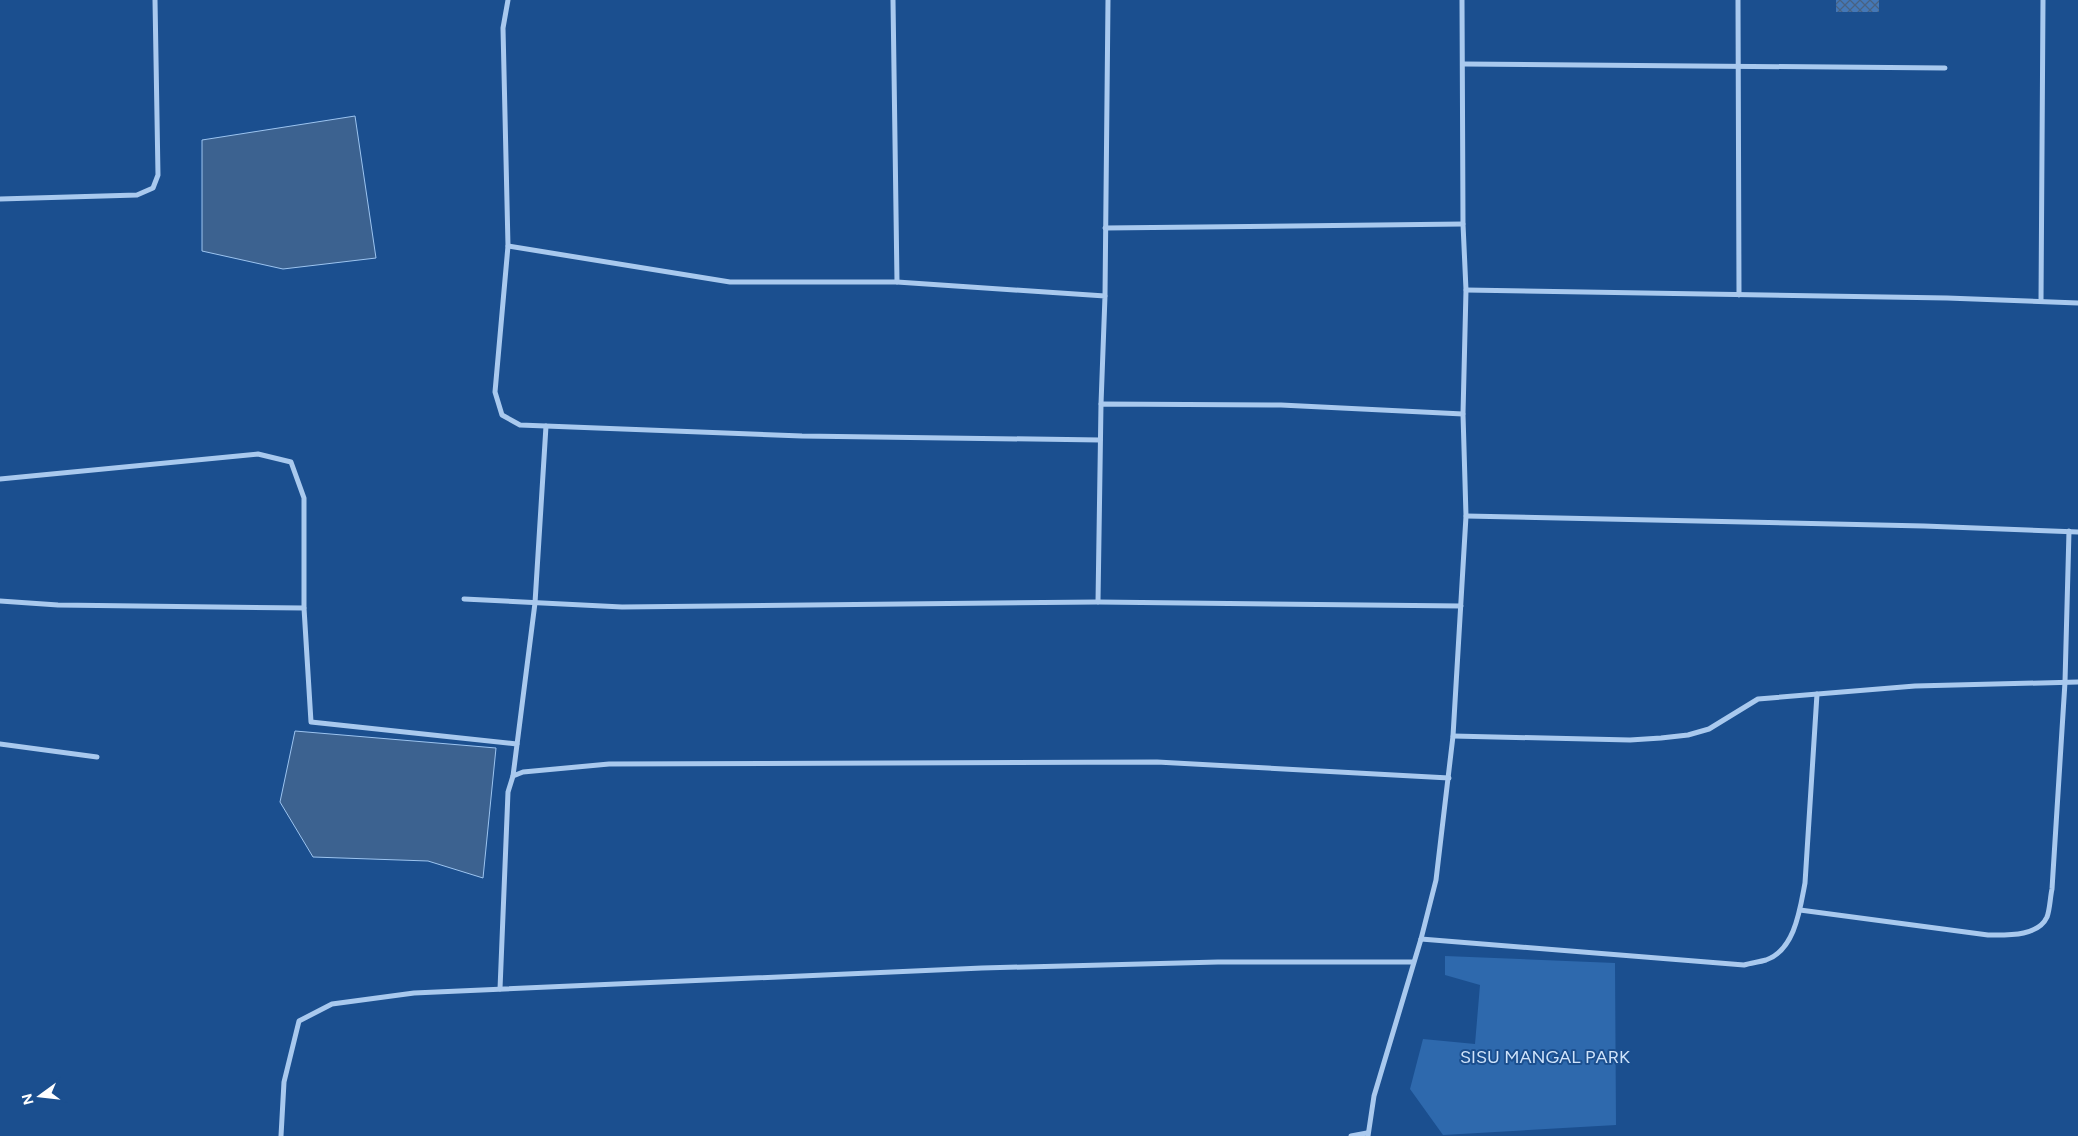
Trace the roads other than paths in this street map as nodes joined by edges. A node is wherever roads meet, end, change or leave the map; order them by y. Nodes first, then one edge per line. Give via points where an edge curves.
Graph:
1 (155, 0) edge
2 (508, 0) edge
3 (893, 0) edge
4 (1108, 0) edge
5 (1462, 0) edge
6 (1738, 0) edge
7 (2043, 0) edge
8 (1464, 64) junction
9 (1737, 65) junction
10 (1944, 68) dead end
11 (0, 199) edge
12 (1463, 224) junction
13 (1105, 228) junction
14 (508, 246) junction
15 (898, 282) junction
16 (1466, 290) junction
17 (1739, 295) junction
18 (1105, 296) junction
19 (2041, 300) junction
20 (2078, 303) edge
21 (1101, 404) junction
22 (1463, 414) junction
23 (546, 426) junction
24 (1100, 440) junction
25 (0, 479) edge
26 (1466, 516) junction
27 (2069, 531) junction
28 (2078, 532) edge
29 (464, 599) dead end
30 (0, 601) edge
31 (1098, 602) junction
32 (535, 603) junction
33 (1461, 606) junction
34 (304, 608) junction
35 (2065, 682) junction
36 (2078, 682) edge
37 (1817, 694) junction
38 (1453, 736) junction
39 (0, 744) edge
40 (517, 744) junction
41 (97, 757) dead end
42 (513, 776) junction
43 (1449, 778) junction
44 (1800, 910) junction
45 (1421, 939) junction
46 (1413, 962) junction
47 (500, 990) junction
48 (1367, 1135) edge
49 (281, 1136) edge
50 (1351, 1136) edge

1 - 11 street via 158,175 153,188 137,195
2 - 14 street via 503,28
3 - 15 street
4 - 13 street
5 - 8 street
6 - 9 street
7 - 19 street
8 - 9 street
8 - 12 street
9 - 10 street
9 - 17 street
12 - 13 street
12 - 16 street
13 - 18 street
14 - 15 street via 730,282
14 - 23 street via 495,392 502,415 520,425
15 - 18 street
16 - 17 street
16 - 22 street
17 - 19 street
18 - 21 street
19 - 20 street
21 - 22 street via 1281,405
21 - 24 street
22 - 26 street
23 - 24 street via 802,436
23 - 32 street
24 - 31 street
25 - 34 street via 258,454 291,462 304,498
26 - 27 street
26 - 33 street
27 - 28 street
27 - 35 street
29 - 32 street
30 - 34 street via 58,605
31 - 32 street via 631,607
31 - 33 street
32 - 40 street
33 - 38 street
34 - 40 street via 310,722
35 - 36 street
35 - 37 street via 1915,686
35 - 44 street via 2052,889 2047,918 2036,929 2014,935 1988,935
37 - 38 street via 1758,699 1709,729 1688,735 1630,740
37 - 44 street via 1805,884
38 - 43 street
39 - 41 street
40 - 42 street
42 - 43 street via 523,772 610,764 1157,762
42 - 47 street via 508,792
43 - 45 street via 1436,880
44 - 45 street via 1786,944 1768,959 1744,965
45 - 46 street
46 - 47 street via 1218,962 992,968
46 - 48 street via 1374,1096
47 - 49 street via 414,993 332,1004 299,1021 284,1082
48 - 50 street

